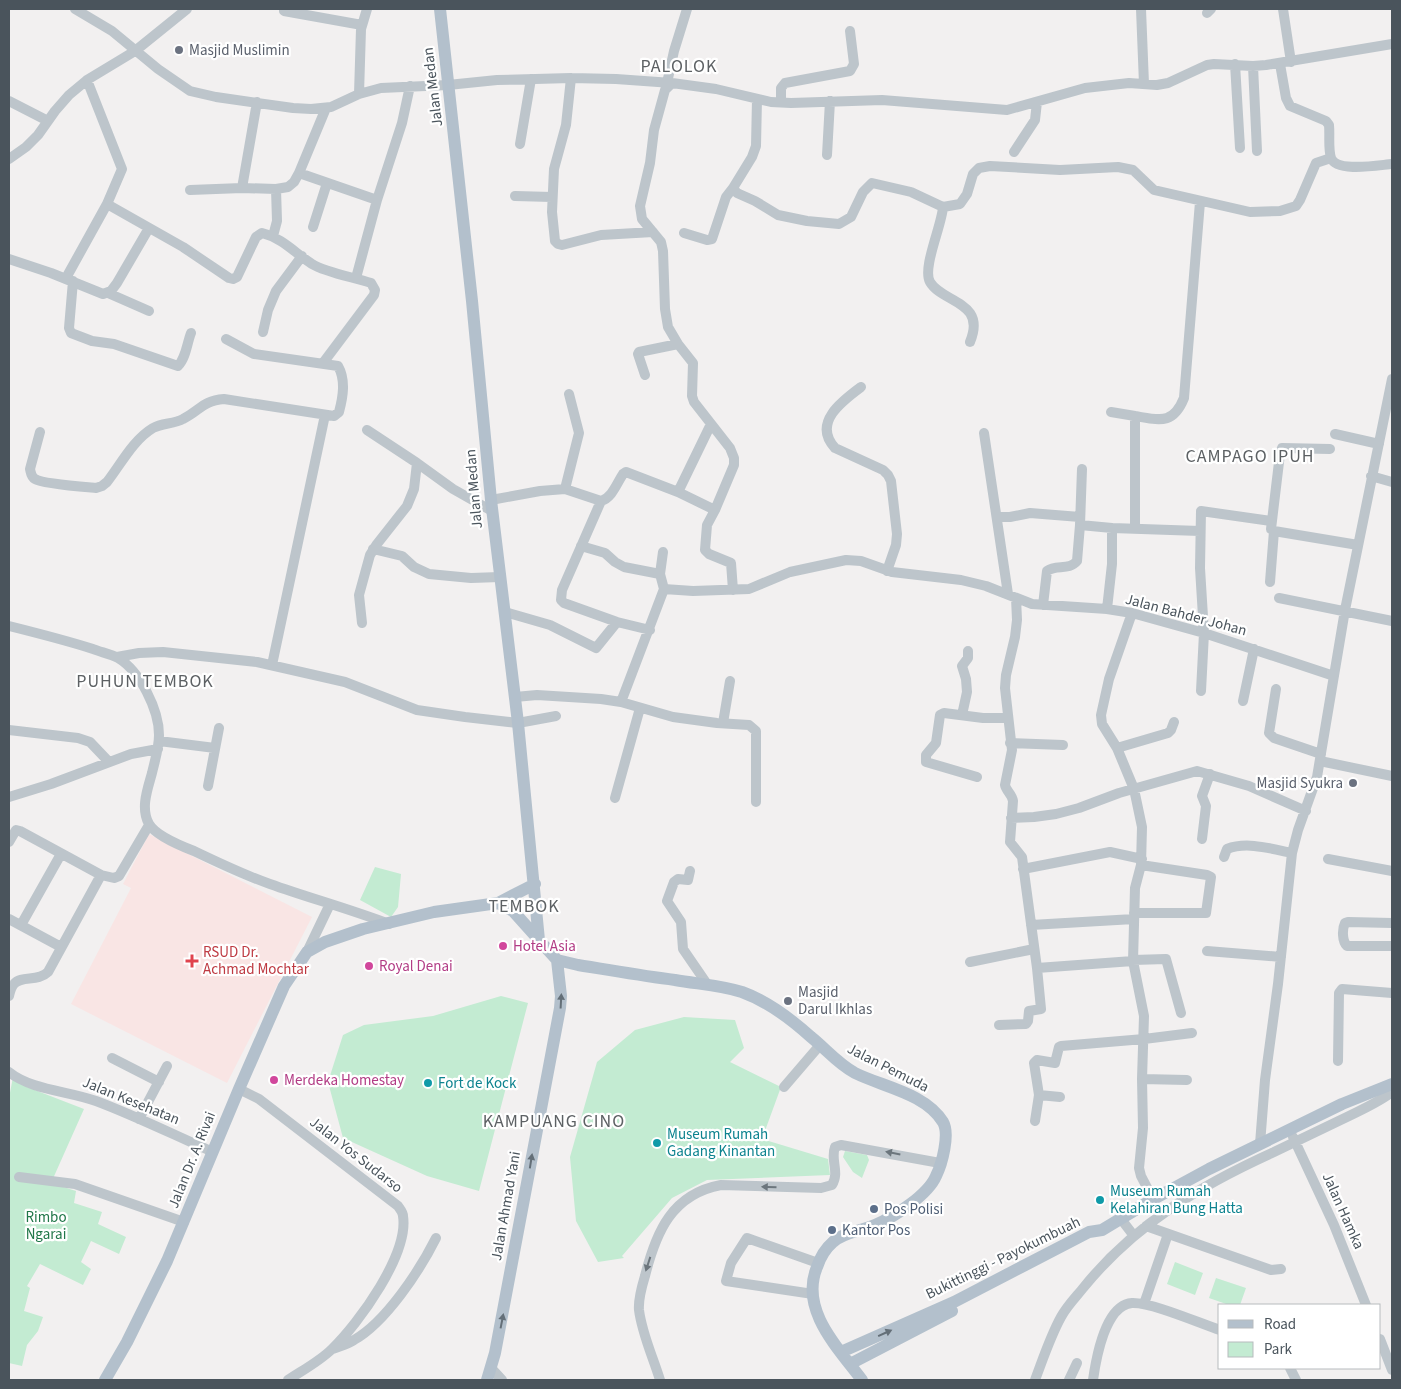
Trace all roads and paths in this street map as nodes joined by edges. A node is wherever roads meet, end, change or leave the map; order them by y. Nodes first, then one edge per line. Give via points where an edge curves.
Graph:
1 (74, 9) edge
2 (187, 9) edge
3 (367, 9) edge
4 (440, 9) edge
5 (687, 9) edge
6 (1141, 9) edge
7 (1283, 9) edge
8 (284, 11) dead end
9 (328, 13) edge
10 (362, 25) junction
11 (850, 31) dead end
12 (1392, 44) edge
13 (136, 51) junction
14 (1291, 62) junction
15 (1235, 64) junction
16 (1280, 64) junction
17 (1253, 66) junction
18 (571, 78) junction
19 (532, 79) junction
20 (87, 80) junction
21 (669, 83) junction
22 (1144, 84) junction
23 (448, 85) junction
24 (410, 86) junction
25 (360, 94) junction
26 (757, 99) junction
27 (9, 101) edge
28 (830, 101) junction
29 (257, 102) junction
30 (781, 102) junction
31 (1037, 102) junction
32 (326, 108) junction
33 (48, 121) junction
34 (520, 144) dead end
35 (1240, 148) dead end
36 (1257, 151) dead end
37 (1014, 152) dead end
38 (827, 154) dead end
39 (1332, 158) junction
40 (9, 159) edge
41 (1392, 164) edge
42 (299, 173) junction
43 (327, 183) junction
44 (242, 188) junction
45 (733, 188) junction
46 (276, 189) junction
47 (190, 190) dead end
48 (515, 196) dead end
49 (552, 197) junction
50 (377, 200) junction
51 (1200, 202) junction
52 (106, 204) junction
53 (943, 207) junction
54 (313, 227) dead end
55 (149, 228) junction
56 (653, 232) junction
57 (684, 233) dead end
58 (273, 236) junction
59 (302, 256) junction
60 (9, 259) edge
61 (356, 278) junction
62 (70, 280) junction
63 (108, 293) junction
64 (149, 312) dead end
65 (263, 332) dead end
66 (191, 333) dead end
67 (226, 340) dead end
68 (970, 342) dead end
69 (678, 344) junction
70 (322, 364) junction
71 (644, 375) dead end
72 (1392, 379) edge
73 (861, 387) dead end
74 (569, 394) dead end
75 (1389, 403) edge
76 (1111, 412) dead end
77 (326, 415) junction
78 (1135, 416) junction
79 (711, 424) junction
80 (367, 430) dead end
81 (40, 432) dead end
82 (984, 433) dead end
83 (1335, 434) dead end
84 (1378, 444) junction
85 (1330, 449) dead end
86 (418, 462) junction
87 (1082, 469) dead end
88 (1371, 476) junction
89 (1392, 482) edge
90 (565, 490) junction
91 (678, 492) junction
92 (601, 500) junction
93 (491, 505) junction
94 (715, 510) junction
95 (997, 517) junction
96 (1080, 521) junction
97 (1272, 526) junction
98 (1135, 527) junction
99 (1112, 528) junction
100 (1200, 531) junction
101 (1358, 545) junction
102 (581, 546) junction
103 (373, 549) junction
104 (663, 552) dead end
105 (886, 571) junction
106 (660, 574) junction
107 (500, 577) junction
108 (1270, 582) dead end
109 (664, 589) junction
110 (733, 590) junction
111 (1012, 596) junction
112 (1279, 598) dead end
113 (1043, 605) junction
114 (1107, 609) junction
115 (1345, 610) junction
116 (504, 612) junction
117 (1132, 613) junction
118 (1392, 621) edge
119 (617, 622) junction
120 (362, 623) dead end
121 (9, 626) edge
122 (650, 630) junction
123 (1204, 633) junction
124 (1254, 649) junction
125 (968, 651) dead end
126 (117, 657) junction
127 (272, 665) junction
128 (1334, 676) junction
129 (730, 681) dead end
130 (1276, 689) dead end
131 (1201, 691) dead end
132 (515, 697) junction
133 (1244, 701) dead end
134 (621, 702) junction
135 (640, 708) junction
136 (962, 715) junction
137 (556, 716) dead end
138 (1004, 718) junction
139 (1174, 722) dead end
140 (518, 723) junction
141 (723, 723) junction
142 (219, 728) dead end
143 (9, 730) edge
144 (1010, 743) junction
145 (158, 745) junction
146 (1063, 745) dead end
147 (215, 748) junction
148 (1117, 748) junction
149 (1321, 757) junction
150 (109, 762) junction
151 (1210, 774) junction
152 (1392, 776) edge
153 (977, 777) dead end
154 (208, 786) dead end
155 (1134, 789) junction
156 (9, 797) edge
157 (615, 798) dead end
158 (756, 802) dead end
159 (1306, 811) junction
160 (1011, 818) junction
161 (149, 825) junction
162 (1202, 839) dead end
163 (9, 842) edge
164 (1292, 853) junction
165 (61, 854) junction
166 (1224, 857) dead end
167 (1328, 859) dead end
168 (1142, 862) junction
169 (1023, 868) junction
170 (690, 871) dead end
171 (1392, 871) edge
172 (101, 875) junction
173 (534, 884) junction
174 (498, 903) junction
175 (330, 904) junction
176 (1134, 916) junction
177 (9, 919) edge
178 (1392, 923) edge
179 (389, 924) junction
180 (21, 925) junction
181 (1031, 925) junction
182 (539, 940) junction
183 (1392, 946) edge
184 (61, 947) junction
185 (1034, 949) junction
186 (1207, 951) dead end
187 (306, 952) junction
188 (1281, 957) junction
189 (557, 960) junction
190 (1133, 960) junction
191 (970, 962) dead end
192 (1037, 968) junction
193 (707, 984) junction
194 (1392, 994) edge
195 (9, 996) edge
196 (1181, 1013) dead end
197 (999, 1025) dead end
198 (1192, 1033) dead end
199 (1144, 1039) junction
200 (820, 1045) junction
201 (112, 1058) dead end
202 (1338, 1061) dead end
203 (166, 1066) dead end
204 (9, 1072) edge
205 (1142, 1079) junction
206 (1187, 1080) dead end
207 (159, 1082) junction
208 (1392, 1084) edge
209 (784, 1087) dead end
210 (239, 1089) junction
211 (1392, 1092) edge
212 (1039, 1095) junction
213 (1060, 1097) dead end
214 (140, 1119) junction
215 (1035, 1121) dead end
216 (1289, 1129) junction
217 (1295, 1142) junction
218 (1260, 1144) junction
219 (213, 1152) junction
220 (940, 1163) junction
221 (19, 1177) dead end
222 (1152, 1200) junction
223 (1158, 1216) junction
224 (1121, 1219) junction
225 (184, 1222) junction
226 (1146, 1226) junction
227 (1102, 1230) junction
228 (1168, 1234) junction
229 (1134, 1236) junction
230 (436, 1238) dead end
231 (818, 1263) junction
232 (1281, 1268) dead end
233 (813, 1294) junction
234 (1144, 1304) junction
235 (1366, 1304) edge
236 (1218, 1329) edge
237 (1381, 1342) edge
238 (332, 1349) junction
239 (841, 1352) junction
240 (1076, 1363) dead end
241 (850, 1364) junction
242 (1392, 1370) edge
243 (489, 1374) edge
244 (106, 1380) edge
245 (288, 1380) edge
246 (502, 1380) edge
247 (660, 1380) edge
248 (862, 1380) edge
249 (1034, 1380) edge
250 (1069, 1380) edge
251 (1094, 1380) edge

1 - 13 street via 112,31
2 - 13 street
3 - 10 street
4 - 23 main road, Jalan Medan
5 - 21 street via 674,51
6 - 22 street
7 - 14 street
8 - 9 street
9 - 10 street
10 - 25 street
11 - 30 street via 854,68 785,83
12 - 14 street
13 - 20 street
13 - 29 street via 190,91 216,98
14 - 16 street
15 - 17 street
15 - 22 street via 1207,65 1168,83
15 - 35 street
16 - 17 street
16 - 39 street via 1290,106 1326,121 1329,126
17 - 36 street
18 - 19 street
18 - 21 street
18 - 49 street
19 - 23 street
19 - 34 street
20 - 33 street via 69,95
20 - 52 street via 121,165 121,172
21 - 26 street via 716,89
21 - 56 street via 654,130 640,206 642,219
22 - 31 street via 1084,88
23 - 24 street
23 - 93 main road, Jalan Medan
24 - 25 street via 381,88
24 - 50 street via 402,123
25 - 32 street
26 - 30 street
26 - 45 street via 756,146
27 - 33 street
28 - 30 street
28 - 31 street via 882,100 1007,110
28 - 38 street
29 - 32 street via 293,108
29 - 44 street
31 - 37 street via 1035,120
32 - 42 street
33 - 40 street via 26,147
39 - 41 street via 1339,165 1347,166
39 - 51 street via 1316,163 1296,206 1280,211 1250,212
42 - 43 street
42 - 46 street via 288,187
43 - 50 street
43 - 54 street
44 - 46 street
44 - 47 street
45 - 53 street via 778,215 839,224 851,218 862,192 872,183 911,192
45 - 57 street via 726,197 712,239
46 - 58 street via 277,221
48 - 49 street
49 - 56 street via 555,242 558,244 601,235
50 - 61 street
51 - 53 street via 1154,190 1133,170 990,166 979,168 973,174 960,204
51 - 78 street via 1184,398 1176,414 1170,417
52 - 55 street
52 - 62 street
53 - 68 street via 928,265 928,278 935,288 964,306 970,315 974,326
55 - 58 street via 233,279 237,277 256,237 262,233
55 - 63 street
56 - 69 street via 663,252 666,320
58 - 59 street
59 - 61 street via 327,270
59 - 65 street via 276,291
60 - 62 street
61 - 70 street via 371,283 374,295
62 - 63 street via 96,292
62 - 66 street via 71,333 176,366 181,364
63 - 64 street
67 - 70 street via 254,354
69 - 71 street via 639,352
69 - 79 street via 693,363 694,402
70 - 77 street via 338,366 343,374 339,412 334,416
72 - 75 street
73 - 105 street via 831,413 827,434 835,448 882,470 891,481 897,534
74 - 90 street via 579,433
75 - 84 street
76 - 78 street
77 - 81 street via 224,399 211,400 181,420 154,427 135,444 107,482 96,488 33,478 30,468
77 - 127 street
78 - 98 street
79 - 91 street
79 - 94 street via 734,458
80 - 86 street
82 - 95 street
83 - 84 street
84 - 88 street
85 - 97 street via 1282,448
86 - 93 street via 453,489
86 - 103 street via 414,489 407,506
87 - 96 street
88 - 89 street
88 - 101 street
90 - 92 street
90 - 93 street via 540,491
91 - 92 street via 626,472 610,495
91 - 94 street
92 - 102 street
93 - 107 main road, Jalan Medan
94 - 110 street via 707,525 705,550 731,563
95 - 96 street via 1030,512
95 - 111 street
96 - 99 street
96 - 113 street via 1077,561 1070,567 1047,570
97 - 100 street via 1201,511
97 - 101 street
97 - 108 street
98 - 99 street
98 - 100 street
99 - 114 street
100 - 123 street
101 - 115 street
102 - 106 street via 604,553 624,567
102 - 119 street via 562,590 561,600
103 - 107 street via 402,556 429,574
103 - 120 street via 359,594
104 - 106 street
105 - 110 street, Jalan Bahder Johan via 861,561 846,560 790,572 749,589
105 - 111 street, Jalan Bahder Johan via 961,580
106 - 109 street
107 - 116 main road, Jalan Medan
109 - 110 street, Jalan Bahder Johan via 693,592
109 - 122 street
111 - 113 street, Jalan Bahder Johan
111 - 138 street via 1017,620 1006,676
112 - 115 street
113 - 114 street, Jalan Bahder Johan
114 - 117 street, Jalan Bahder Johan
115 - 118 street
115 - 128 street
116 - 119 street via 550,625 596,648
116 - 132 main road, Jalan Medan
117 - 123 street, Jalan Bahder Johan
117 - 148 street via 1109,679 1101,715 1102,724
119 - 122 street
121 - 126 street
122 - 134 street
123 - 124 street, Jalan Bahder Johan
123 - 131 street
124 - 128 street, Jalan Bahder Johan
124 - 133 street
125 - 136 street via 968,658 962,666 967,692
126 - 127 street via 163,652
126 - 145 street via 143,685 152,704 157,720
127 - 140 street via 345,682 417,710
128 - 149 street
129 - 141 street
130 - 149 street via 1268,733
132 - 134 street via 554,695
132 - 140 main road, Jalan Medan
134 - 135 street
135 - 141 street via 674,717
135 - 157 street
136 - 138 street
136 - 153 street via 940,715 936,743 926,754 926,762
137 - 140 street
138 - 144 street
139 - 148 street via 1168,733
140 - 173 main road, Jalan Medan
141 - 158 street via 750,725 756,731
142 - 147 street
143 - 150 street via 78,738 90,742
144 - 146 street
144 - 160 street via 1012,750 1005,785 1012,797
145 - 147 street
145 - 150 street
145 - 161 street via 145,801
147 - 154 street
148 - 155 street
149 - 152 street
149 - 159 street
150 - 156 street
151 - 155 street via 1192,772
151 - 159 street via 1249,786
151 - 162 street via 1202,796 1206,806
155 - 160 street via 1056,814
155 - 168 street via 1142,827
159 - 164 street
160 - 169 street via 1010,842 1022,857
161 - 172 street via 119,876
161 - 175 street via 171,840 234,870
163 - 165 street via 16,830
164 - 166 street via 1252,846 1232,847 1227,849
164 - 188 street
165 - 172 street
165 - 180 street
167 - 171 street
168 - 169 street via 1116,853 1104,853
168 - 176 street via 1135,888
168 - 176 street via 1207,875 1211,877 1211,883 1206,913
169 - 181 street
170 - 193 street via 688,880 674,882 668,903 681,922 683,949
172 - 184 street
173 - 174 main road
173 - 182 main road, Jalan Medan
174 - 179 main road via 434,912
174 - 182 main road via 513,911
175 - 179 street
175 - 187 street
176 - 181 street
176 - 190 street
177 - 180 street
178 - 183 street via 1348,922 1343,929 1347,946
179 - 187 main road via 342,936
180 - 184 street
181 - 185 street
182 - 189 main road
184 - 195 street via 44,976 17,981
185 - 191 street
185 - 192 street
186 - 188 street
187 - 210 main road, Jalan Dr. A. Rivai via 284,986
188 - 218 street
189 - 193 main road, Jalan Pemuda
243 -> 189 main road, Jalan Ahmad Yani via 562,996
190 - 192 street
190 - 196 street via 1166,960
190 - 199 street via 1144,1011
192 - 197 street via 1041,1008 1029,1011 1028,1023
193 - 200 main road, Jalan Pemuda via 744,993 766,1004
194 - 202 street via 1342,988 1339,993
198 - 199 street
199 - 205 street
199 - 212 street via 1059,1047 1055,1064 1037,1060 1034,1063
200 - 209 street
200 - 220 main road, Jalan Pemuda via 843,1066 919,1100 939,1116 946,1139
201 - 207 street
203 - 207 street
204 - 214 street, Jalan Kesehatan via 20,1080 94,1100
205 - 206 street
205 - 222 street via 1143,1128 1139,1168
207 - 214 street
208 - 216 main road, Bukittinggi - Payokumbuah
210 - 219 main road, Jalan Dr. A. Rivai
210 - 238 street, Jalan Yos Sudarso via 267,1105 398,1206 403,1214 399,1245 384,1280
211 - 217 street
212 - 213 street
212 - 215 street
214 - 219 street, Jalan Kesehatan
216 - 217 street, Jalan Hamka
216 - 218 main road, Bukittinggi - Payokumbuah
217 - 223 street via 1230,1173
217 - 235 street, Jalan Hamka via 1334,1224
218 - 222 main road, Bukittinggi - Payokumbuah
219 - 225 main road, Jalan Dr. A. Rivai
220 - 231 main road, Jalan Pemuda via 928,1189 896,1214 833,1241
220 -> 247 street via 842,1145 835,1147 832,1154 836,1171 832,1185 821,1188 722,1185 696,1192 685,1200 663,1224 646,1270 639,1308
221 - 225 street via 76,1184
222 - 223 street
222 - 224 main road, Bukittinggi - Payokumbuah
223 - 226 street
224 - 227 main road, Bukittinggi - Payokumbuah
224 - 229 street
225 - 244 main road, Jalan Dr. A. Rivai
226 - 228 street
226 - 229 street
239 -> 227 main road, Bukittinggi - Payokumbuah via 954,1302 1090,1232
227 - 241 main road via 1084,1243
228 - 232 street via 1271,1270
228 - 234 street
229 - 249 street via 1103,1264 1061,1317
230 - 238 street via 425,1260 385,1313 354,1341
231 - 233 main road, Jalan Pemuda
231 - 233 street via 747,1238 730,1263 726,1281
233 - 239 main road, Jalan Pemuda via 822,1325
234 - 236 street
234 - 251 street via 1130,1303 1120,1308 1112,1318 1099,1347
237 - 242 street
238 - 245 street, Jalan Yos Sudarso
239 - 241 main road, Jalan Pemuda
240 - 250 street
241 - 248 main road, Jalan Pemuda
243 - 246 street

